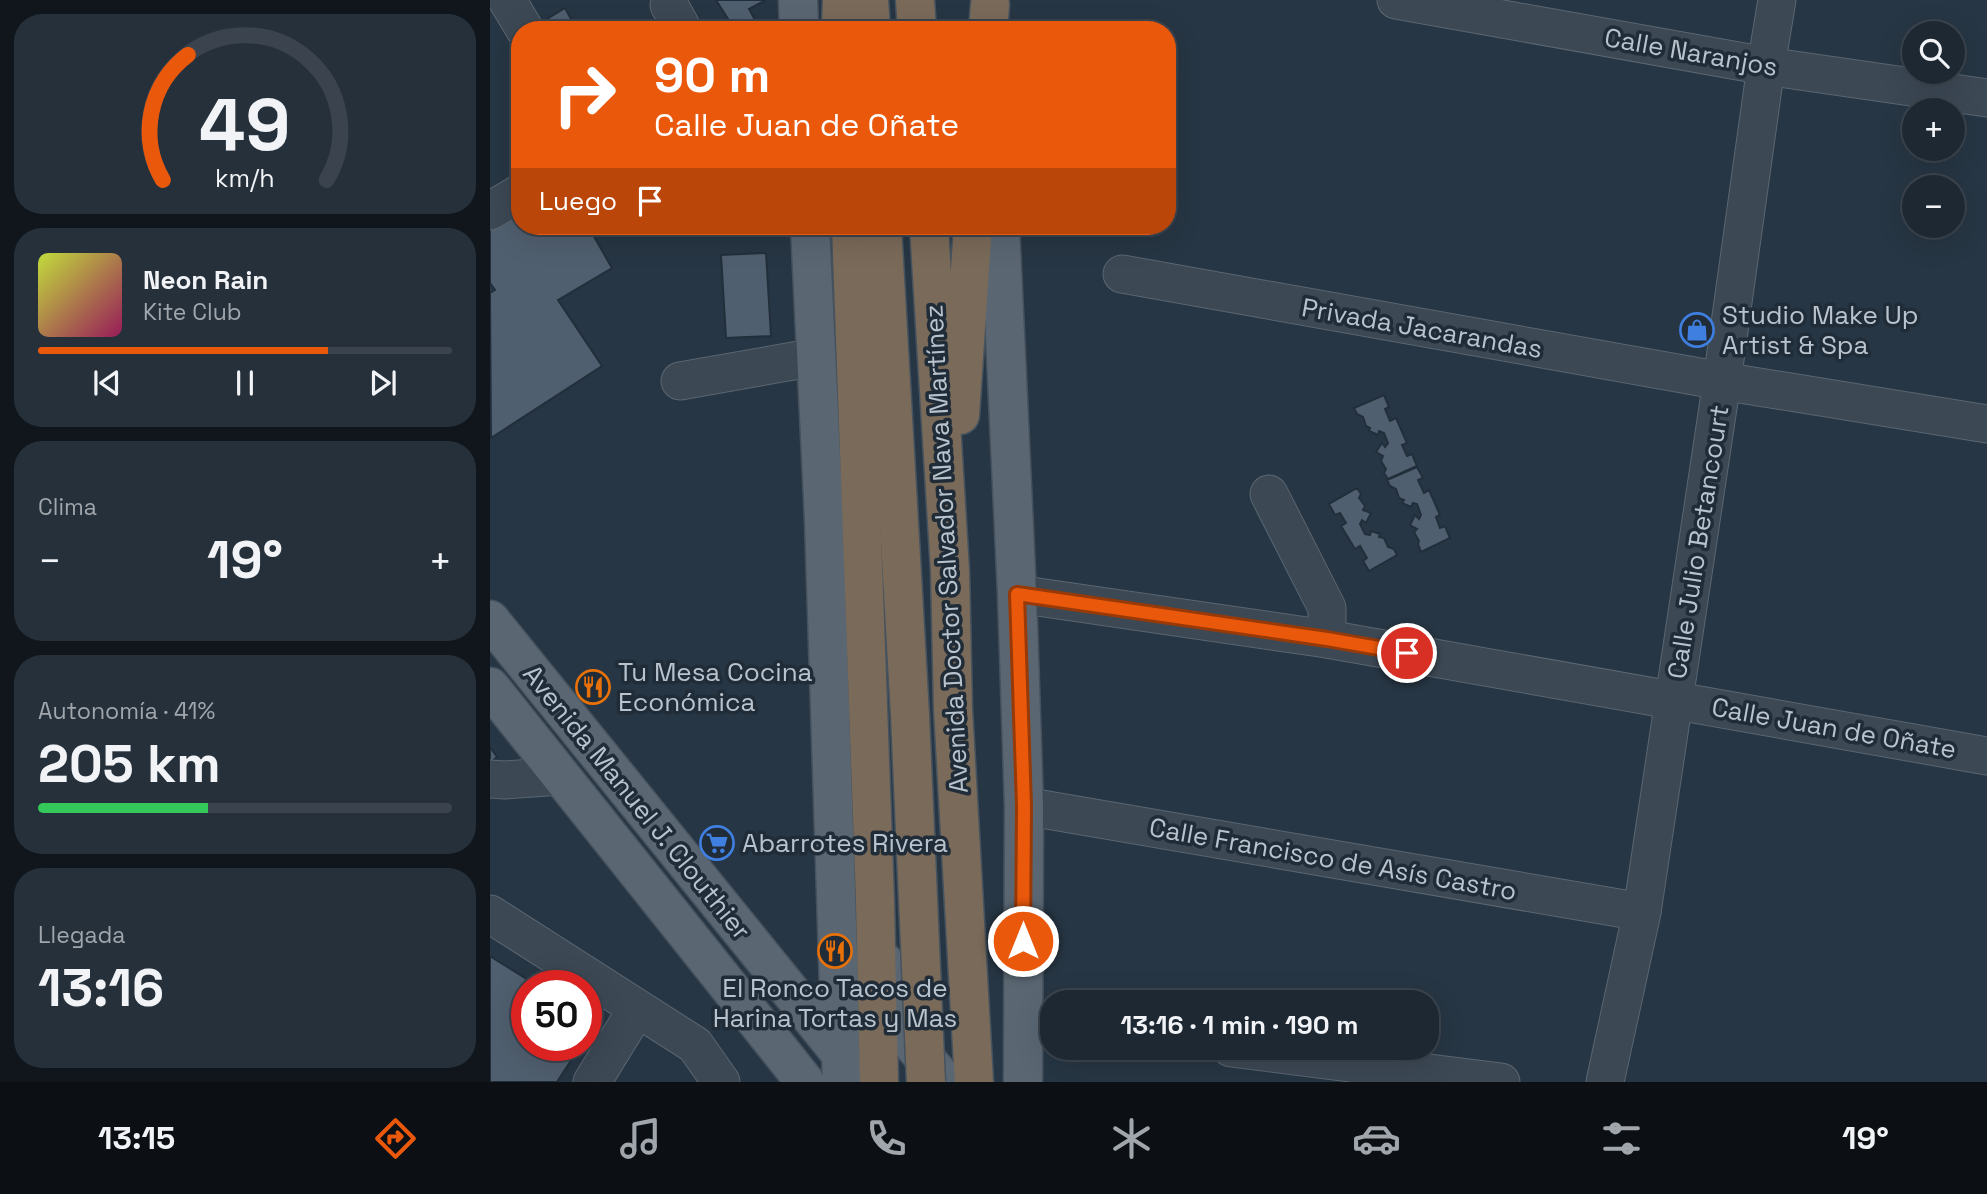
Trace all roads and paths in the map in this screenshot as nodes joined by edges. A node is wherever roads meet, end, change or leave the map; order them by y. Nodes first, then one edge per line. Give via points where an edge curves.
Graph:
1 (798, 0) edge
2 (842, 0) edge
3 (869, 0) edge
4 (915, 0) edge
5 (1396, 0) edge
6 (1777, 0) edge
7 (799, 21) edge
8 (841, 21) edge
9 (870, 21) edge
10 (916, 21) edge
11 (1766, 66) junction
12 (1987, 98) edge
13 (511, 198) edge
14 (490, 211) edge
15 (810, 235) edge
16 (858, 235) edge
17 (859, 235) edge
18 (930, 235) edge
19 (971, 235) edge
20 (1000, 235) edge
21 (1122, 274) dead end
22 (816, 357) junction
23 (680, 381) dead end
24 (1722, 382) junction
25 (1987, 424) edge
26 (858, 458) junction
27 (1269, 494) dead end
28 (824, 519) junction
29 (950, 571) junction
30 (1017, 594) junction
31 (495, 638) edge
32 (1327, 639) junction
33 (490, 687) edge
34 (1674, 700) junction
35 (1987, 756) edge
36 (561, 776) junction
37 (490, 779) edge
38 (1024, 806) junction
39 (875, 901) junction
40 (1642, 912) junction
41 (490, 914) edge
42 (637, 1009) junction
43 (1037, 1024) edge
44 (1326, 1060) edge
45 (849, 1072) edge
46 (592, 1082) edge
47 (721, 1082) edge
48 (806, 1082) edge
49 (879, 1082) edge
50 (926, 1082) edge
51 (948, 1082) edge
52 (974, 1082) edge
53 (1023, 1082) edge
54 (1501, 1082) edge
55 (1605, 1082) edge

1 - 7 main road
2 - 8 highway
3 - 9 highway
4 - 10 highway
5 - 11 street, Calle Naranjos
6 - 11 street, Calle Julio Betancourt
11 - 12 street, Calle Naranjos
11 - 24 street, Calle Julio Betancourt
13 - 14 street
15 - 22 main road
16 - 26 highway
17 - 50 highway, Avenida Doctor Salvador Nava Martínez, bridge via 910,715
18 - 29 highway, Avenida Doctor Salvador Nava Martínez
19 - 29 highway
20 - 30 main road
21 - 24 street, Privada Jacarandas
22 - 23 street
22 - 28 main road
24 - 25 street, Privada Jacarandas
24 - 34 street, Calle Julio Betancourt
26 - 28 main road
26 - 39 highway
27 - 32 street via 1327,608
28 - 45 main road
29 - 52 highway, Avenida Doctor Salvador Nava Martínez
30 - 32 street, Calle Juan de Oñate
30 - 38 main road
31 - 45 main road, Avenida Manuel J. Clouthier
32 - 34 street, Calle Juan de Oñate
33 - 36 main road, Avenida Manuel J. Clouthier
34 - 35 street, Calle Juan de Oñate
34 - 40 street, Calle Julio Betancourt
36 - 37 street
36 - 48 main road, Avenida Manuel J. Clouthier
38 - 40 street, Calle Francisco de Asís Castro
38 - 43 main road
39 - 49 highway
39 - 51 main road via 890,996 909,1040
40 - 55 street, Calle Julio Betancourt
41 - 42 street
42 - 46 street
42 - 47 street via 695,1045
43 - 53 main road
44 - 54 street

